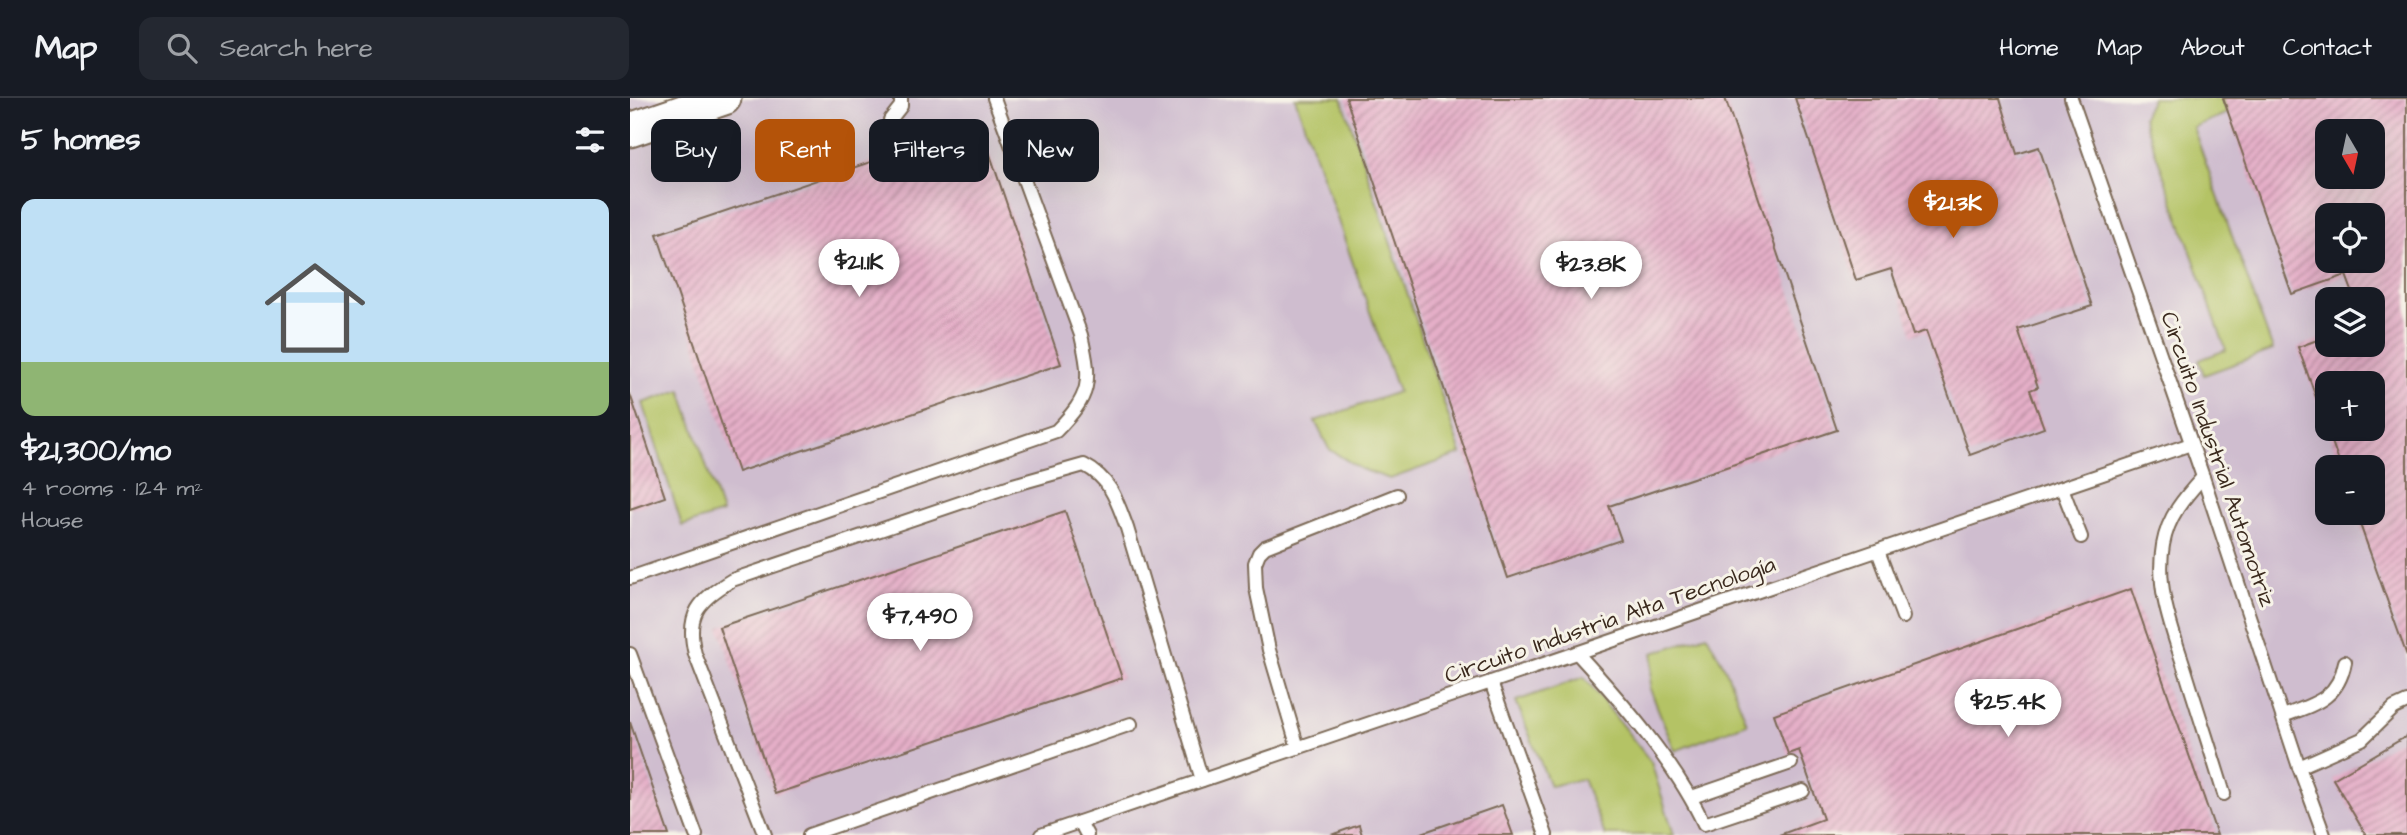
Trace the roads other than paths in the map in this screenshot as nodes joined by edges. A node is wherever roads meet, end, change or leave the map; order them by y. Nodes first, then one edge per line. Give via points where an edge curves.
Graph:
1 (724, 98) edge
2 (901, 98) edge
3 (994, 98) edge
4 (2071, 98) edge
5 (891, 119) edge
6 (630, 130) edge
7 (2191, 444) junction
8 (2203, 477) junction
9 (2062, 488) junction
10 (1397, 495) dead end
11 (2081, 537) dead end
12 (1878, 551) junction
13 (630, 578) edge
14 (1903, 617) dead end
15 (1577, 653) junction
16 (630, 654) edge
17 (2346, 662) dead end
18 (1491, 682) junction
19 (2407, 702) edge
20 (2283, 716) junction
21 (1131, 724) dead end
22 (1298, 748) junction
23 (1791, 763) dead end
24 (2299, 767) junction
25 (1202, 780) junction
26 (1803, 791) dead end
27 (2224, 794) dead end
28 (1692, 797) junction
29 (1080, 822) junction
30 (1707, 829) edge
31 (696, 835) edge
32 (765, 835) edge
33 (809, 835) edge
34 (1041, 835) edge
35 (1087, 835) edge
36 (1546, 835) edge
37 (2324, 835) edge

1 - 6 street
2 - 5 lane
3 - 13 lane via 1081,335 1086,388 1078,408 1056,431
4 - 7 lane, Circuito Industrial Automotriz
7 - 8 lane, Circuito Industrial Automotriz
7 - 9 lane, Circuito Industria Alta Tecnología
8 - 20 lane, Circuito Industrial Automotriz
8 - 27 lane via 2178,504 2169,523 2161,570 2167,611
9 - 11 lane
9 - 12 lane, Circuito Industria Alta Tecnología
10 - 22 lane via 1265,547 1255,563 1269,650
12 - 14 lane
12 - 15 lane, Circuito Industria Alta Tecnología
15 - 18 lane, Circuito Industria Alta Tecnología
15 - 28 lane
16 - 31 lane
17 - 20 lane via 2332,692
18 - 22 lane, Circuito Industria Alta Tecnología
18 - 36 lane
19 - 24 lane via 2362,738
20 - 24 lane, Circuito Industrial Automotriz
21 - 33 lane
22 - 25 lane, Circuito Industria Alta Tecnología
23 - 28 lane
24 - 37 lane, Circuito Industrial Automotriz
25 - 29 lane, Circuito Industria Alta Tecnología
25 - 32 lane via 1116,498 1098,472 1084,465 732,580 697,607 691,639 695,654
26 - 30 lane
28 - 30 lane
29 - 34 lane, Circuito Industria Alta Tecnología
29 - 35 lane

